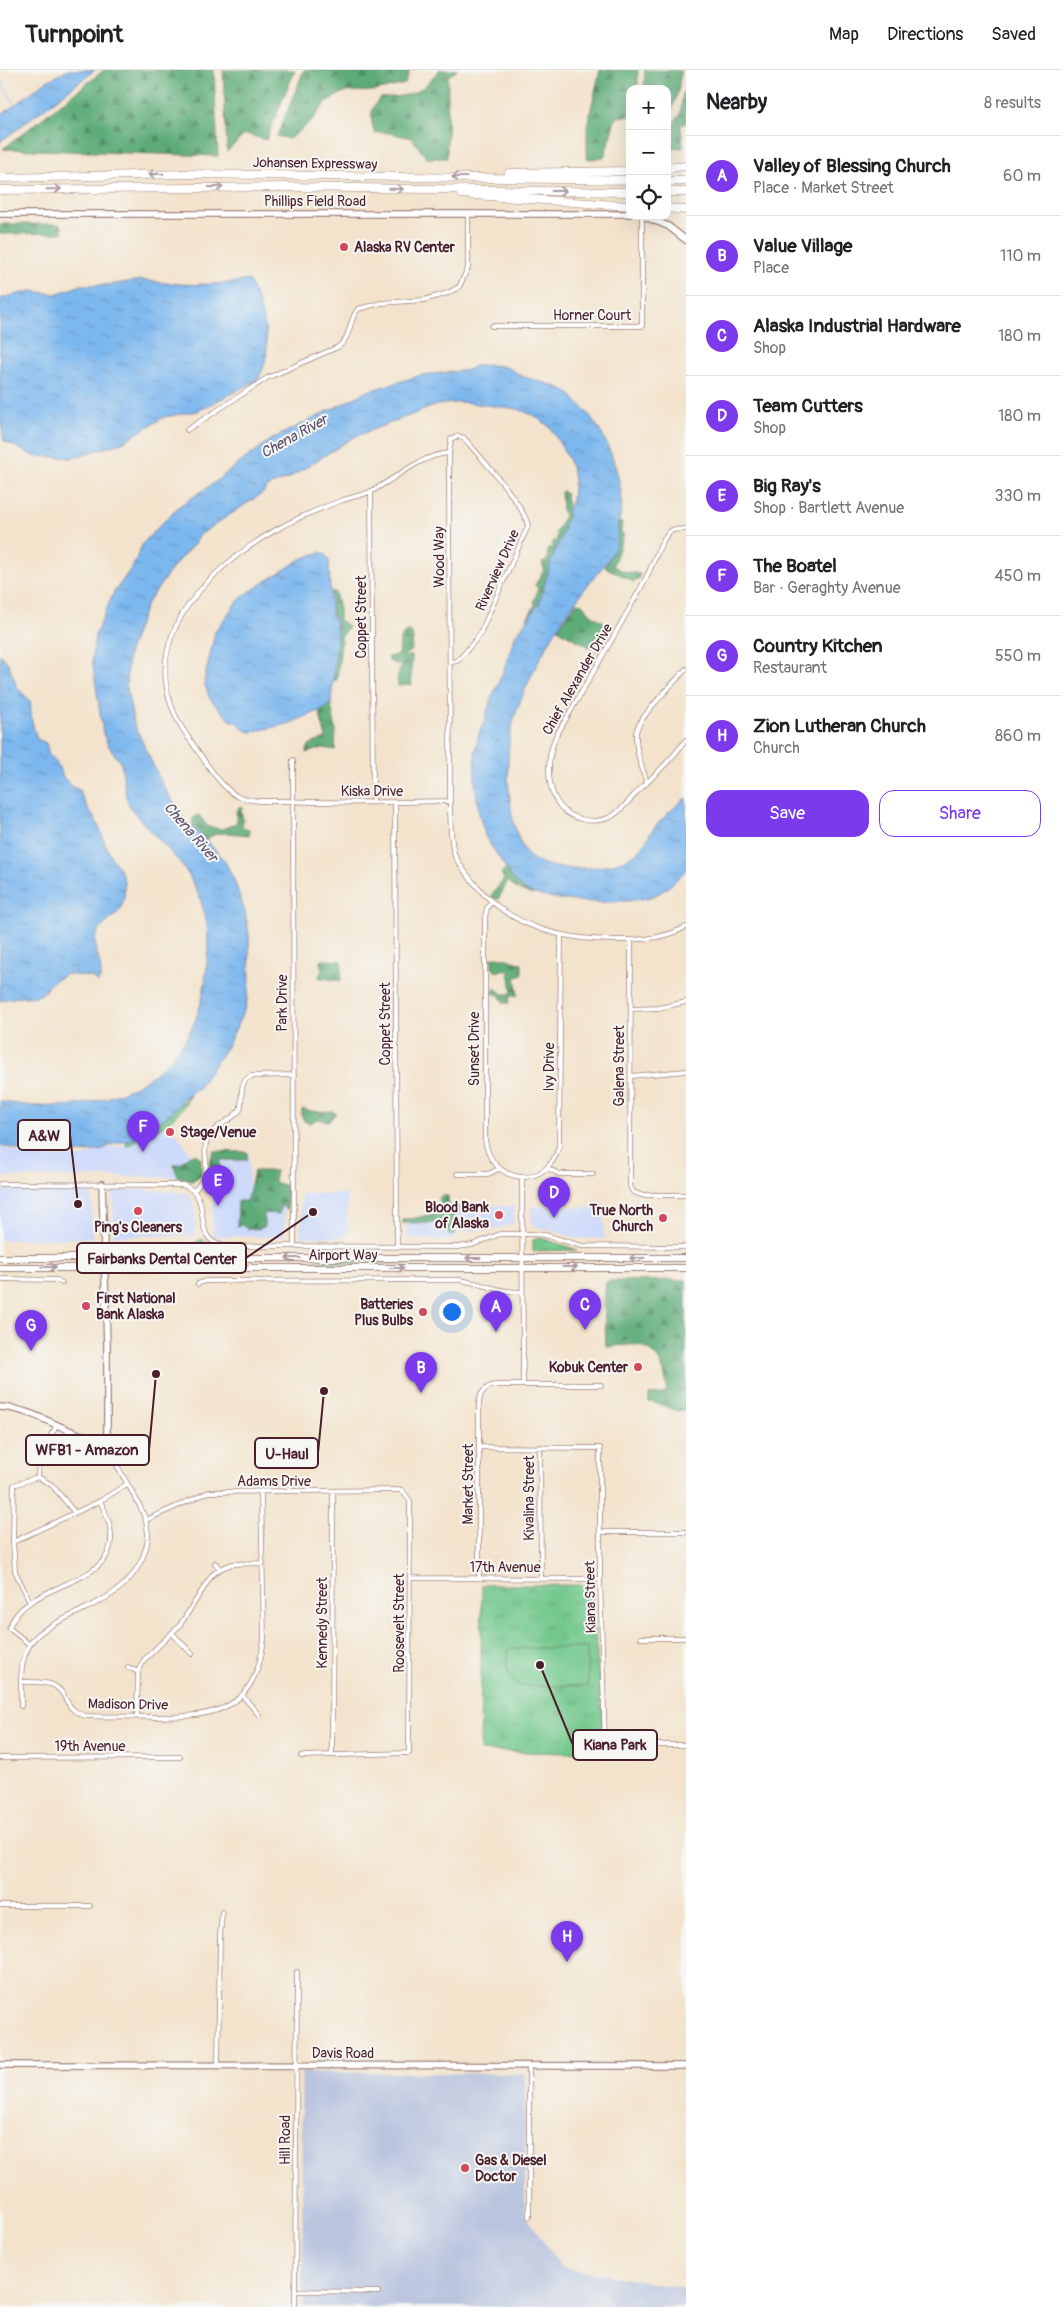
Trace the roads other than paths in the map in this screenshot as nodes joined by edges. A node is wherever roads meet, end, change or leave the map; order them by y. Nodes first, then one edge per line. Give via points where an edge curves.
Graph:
1 (686, 166) edge
2 (671, 168) edge
3 (626, 170) edge
4 (0, 178) edge
5 (481, 178) junction
6 (626, 180) edge
7 (671, 181) edge
8 (686, 181) edge
9 (0, 190) edge
10 (421, 190) junction
11 (626, 192) edge
12 (671, 192) edge
13 (686, 192) edge
14 (626, 206) edge
15 (671, 208) edge
16 (686, 210) edge
17 (0, 214) edge
18 (468, 214) junction
19 (626, 214) edge
20 (643, 220) edge
21 (653, 220) edge
22 (686, 240) edge
23 (492, 326) dead end
24 (188, 430) dead end
25 (449, 453) junction
26 (371, 491) junction
27 (686, 529) edge
28 (451, 662) junction
29 (686, 669) edge
30 (686, 740) edge
31 (293, 760) dead end
32 (647, 783) junction
33 (450, 801) junction
34 (294, 802) junction
35 (373, 802) junction
36 (395, 802) junction
37 (491, 902) junction
38 (686, 927) edge
39 (561, 936) junction
40 (631, 940) junction
41 (686, 1002) edge
42 (631, 1009) junction
43 (686, 1072) edge
44 (294, 1075) junction
45 (631, 1076) junction
46 (499, 1168) junction
47 (547, 1168) junction
48 (457, 1174) dead end
49 (593, 1174) dead end
50 (522, 1177) junction
51 (0, 1184) edge
52 (102, 1184) junction
53 (194, 1191) junction
54 (686, 1195) edge
55 (522, 1234) junction
56 (294, 1246) junction
57 (397, 1246) junction
58 (686, 1247) edge
59 (0, 1258) edge
60 (103, 1258) junction
61 (522, 1258) junction
62 (686, 1258) edge
63 (104, 1267) junction
64 (521, 1267) junction
65 (0, 1268) edge
66 (686, 1268) edge
67 (0, 1280) edge
68 (62, 1283) dead end
69 (198, 1284) dead end
70 (522, 1292) junction
71 (601, 1384) dead end
72 (523, 1385) junction
73 (0, 1407) edge
74 (57, 1425) junction
75 (107, 1440) junction
76 (479, 1447) junction
77 (540, 1448) junction
78 (38, 1477) junction
79 (127, 1484) junction
80 (261, 1491) junction
81 (333, 1492) junction
82 (406, 1494) joint
83 (100, 1501) junction
84 (75, 1513) junction
85 (146, 1520) junction
86 (601, 1532) junction
87 (686, 1532) edge
88 (13, 1542) junction
89 (215, 1563) dead end
90 (263, 1563) junction
91 (220, 1569) junction
92 (410, 1578) junction
93 (479, 1578) junction
94 (540, 1578) junction
95 (600, 1579) junction
96 (30, 1602) junction
97 (173, 1634) junction
98 (641, 1638) dead end
99 (686, 1638) edge
100 (30, 1644) junction
101 (192, 1654) dead end
102 (128, 1667) dead end
103 (138, 1672) junction
104 (22, 1682) junction
105 (242, 1695) junction
106 (21, 1706) dead end
107 (259, 1715) dead end
108 (137, 1716) junction
109 (686, 1745) edge
110 (332, 1755) junction
111 (180, 1756) dead end
112 (301, 1756) dead end
113 (0, 1758) edge
114 (0, 1906) edge
115 (90, 1906) dead end
116 (222, 1912) dead end
117 (297, 1972) dead end
118 (0, 2064) edge
119 (218, 2065) junction
120 (296, 2065) junction
121 (529, 2066) junction
122 (686, 2066) edge
123 (529, 2217) dead end
124 (295, 2291) junction
125 (378, 2292) dead end
126 (295, 2307) edge

1 - 2 highway
3 - 5 highway via 495,173
5 -> 4 highway, Johansen Expressway via 165,174
5 - 6 highway, Johansen Expressway
7 - 8 highway
9 -> 10 highway, Johansen Expressway via 285,187
10 -> 11 highway, Johansen Expressway
10 - 14 highway
12 - 13 highway
15 - 16 highway
17 - 18 street, Phillips Field Road
18 - 19 street, Phillips Field Road
18 - 24 street via 468,268 456,290 424,300 381,303 358,309 347,339 338,347 267,378
20 - 23 street, Horner Court via 642,326
21 - 22 street via 668,226
25 - 26 street via 425,459
25 - 28 street, Wood Way
25 - 28 street, Riverview Drive via 452,438 464,438 523,511 528,526 479,636 468,651
26 - 34 street via 299,518 224,565 186,609 167,655 166,685 172,709 226,788 250,800
26 - 35 street, Coppet Street
27 - 32 street, Chief Alexander Drive via 672,530 666,536 628,612 555,738 549,762 552,790 559,804 571,816 587,821 611,817
28 - 33 street
29 - 32 street via 636,731 637,751
30 - 32 street, Chief Alexander Drive via 670,762
31 - 34 street, Park Drive
33 - 36 street, Kiska Drive
33 - 37 street via 456,857
34 - 35 street, Kiska Drive
34 - 44 street, Park Drive
35 - 36 street, Kiska Drive
36 - 57 street, Coppet Street
37 - 39 street via 528,925
37 - 46 street, Sunset Drive via 485,918 485,1140 490,1157
38 - 40 street via 659,937
39 - 40 street
39 - 47 street, Ivy Drive via 560,1142 555,1160
40 - 42 street, Galena Street
41 - 42 street via 659,1008
42 - 45 street, Galena Street
43 - 45 street
44 - 53 street via 246,1079 242,1086 240,1110 211,1133 207,1141 206,1176
44 - 56 street, Park Drive
45 - 54 street, Galena Street via 630,1183 633,1192 641,1195
46 - 48 street via 488,1174
46 - 50 street
47 - 49 street via 559,1174
47 - 50 street
50 - 55 street
51 - 52 street
52 - 53 street via 179,1184
52 - 60 street
53 - 56 street via 201,1202 204,1229 211,1241 229,1247
55 - 57 street via 495,1235 467,1246
55 - 58 street via 545,1235 582,1246
55 - 61 street
56 - 57 street
59 - 60 main road, Airport Way
61 -> 60 main road, Airport Way
60 - 63 street
62 -> 61 main road, Airport Way
61 - 64 street
63 -> 64 main road, Airport Way
65 -> 63 main road, Airport Way
63 - 75 street
64 -> 66 main road, Airport Way
64 - 70 street
67 - 68 street via 57,1280
69 - 70 street via 205,1281 459,1280 501,1292
70 - 72 street
71 - 72 street
72 - 76 street, Market Street via 490,1386 484,1390 479,1400
73 - 74 street via 30,1413
74 - 75 street via 91,1438
74 - 78 street via 39,1456
75 - 79 street via 110,1453
76 - 77 street
76 - 93 street, Market Street
77 - 86 street, Kiana Street via 600,1448
77 - 94 street, Kivalina Street
78 - 84 street via 52,1485
78 - 88 street via 14,1485
79 - 83 street
79 - 85 street
80 - 81 street, Adams Drive
80 - 85 street, Adams Drive via 209,1492
80 - 90 street, Madison Drive
81 - 82 street, Adams Drive via 402,1490
81 - 110 street, Kennedy Street
82 - 92 street, Roosevelt Street via 410,1500
83 - 84 street
83 - 96 street via 111,1529 112,1544 106,1556 91,1571
84 - 88 street
85 - 100 street via 148,1535 143,1556 130,1579 100,1601 39,1634
86 - 87 street
86 - 95 street, Kiana Street
88 - 96 street via 15,1572
89 - 91 street
90 - 91 street via 232,1564
90 - 105 street, Madison Drive via 262,1656
91 - 97 street via 212,1575
92 - 93 street, 17th Avenue
92 - 110 street, Roosevelt Street via 409,1753
93 - 94 street, 17th Avenue
94 - 95 street, 17th Avenue
95 - 109 street, Kiana Street via 606,1745
96 - 100 street via 13,1616 9,1628
97 - 101 street
97 - 103 street via 144,1660
98 - 99 street
100 - 104 street via 25,1653
102 - 103 street
103 - 108 street
104 - 106 street
104 - 108 street, Madison Drive via 51,1684 77,1714
105 - 107 street
105 - 108 street, Madison Drive via 213,1713
110 - 112 street
111 - 113 street, 19th Avenue
114 - 115 street
116 - 119 street
117 - 120 street, Hill Road
118 - 119 street, Davis Road
119 - 120 street, Davis Road
120 - 121 street, Davis Road
120 - 124 street, Hill Road
121 - 122 street, Davis Road
121 - 123 street
124 - 125 street
124 - 126 street, Hill Road

